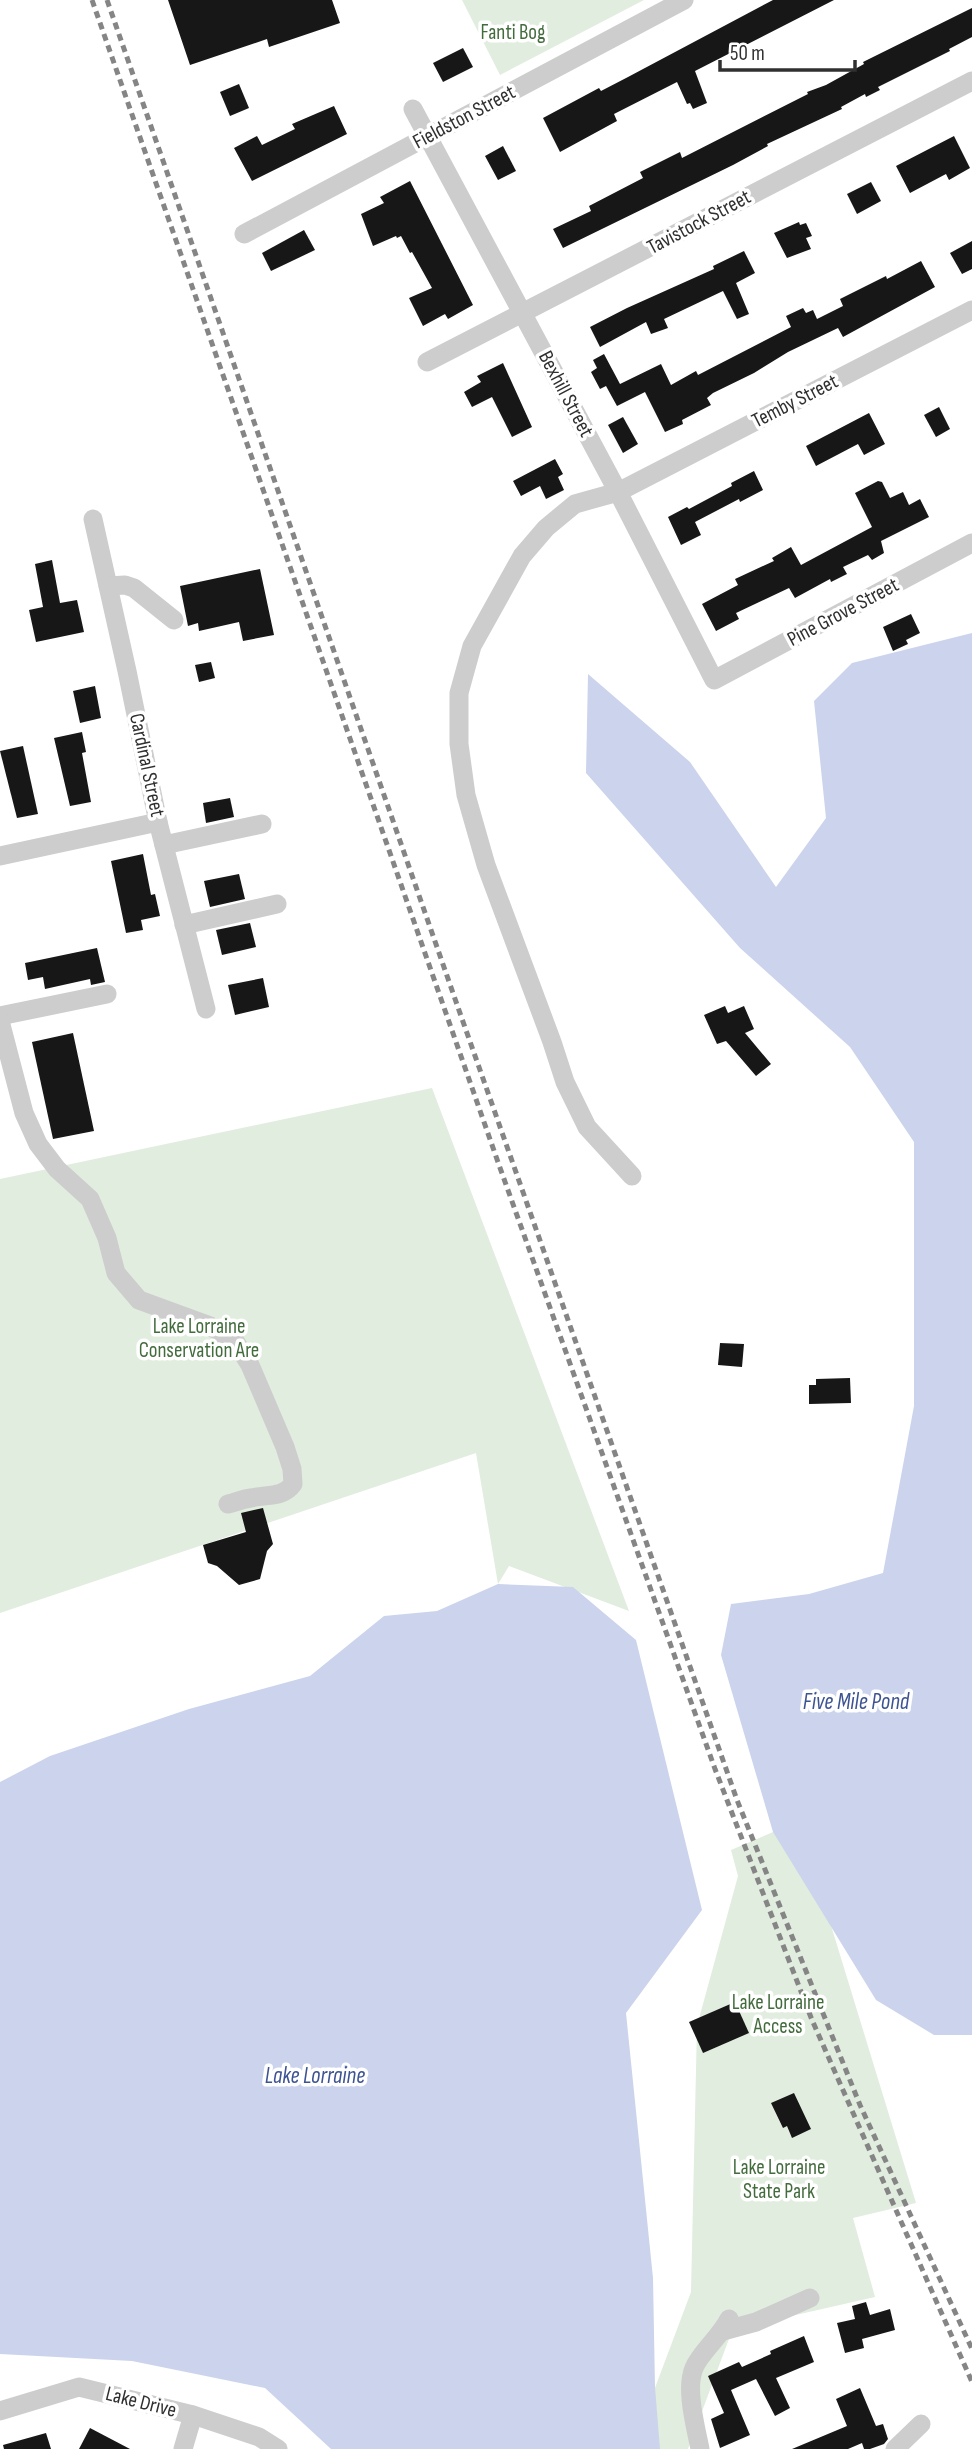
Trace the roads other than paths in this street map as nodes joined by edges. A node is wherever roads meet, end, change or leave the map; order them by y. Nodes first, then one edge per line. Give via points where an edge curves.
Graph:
1 (684, 0) edge
2 (972, 81) edge
3 (413, 109) dead end
4 (428, 136) junction
5 (244, 234) dead end
6 (972, 310) edge
7 (523, 313) junction
8 (426, 362) dead end
9 (618, 492) junction
10 (93, 519) dead end
11 (972, 543) edge
12 (108, 586) junction
13 (174, 620) dead end
14 (714, 681) joint
15 (158, 822) junction
16 (262, 824) dead end
17 (164, 845) junction
18 (0, 856) edge
19 (277, 904) dead end
20 (184, 925) junction
21 (107, 994) dead end
22 (206, 1009) dead end
23 (0, 1016) edge
24 (0, 1021) edge
25 (632, 1176) dead end
26 (228, 1504) dead end
27 (810, 2298) dead end
28 (0, 2411) edge
29 (193, 2415) junction
30 (921, 2424) dead end
31 (183, 2449) edge
32 (278, 2449) edge
33 (700, 2449) edge
34 (895, 2449) edge

1 - 4 street, Fieldston Street
2 - 7 street, Tavistock Street
3 - 4 street, Bexhill Street
4 - 5 street, Fieldston Street
4 - 7 street, Bexhill Street
6 - 9 street, Temby Street
7 - 8 street, Tavistock Street
7 - 9 street, Bexhill Street
9 - 14 street, Bexhill Street
9 - 25 street, Temby Street via 575,504 522,556 472,646 459,693 459,744 466,795 486,865 565,1082 587,1127
10 - 12 street, Cardinal Street
11 - 14 street, Pine Grove Street
12 - 13 street via 134,588
12 - 15 street, Cardinal Street
15 - 17 street, Cardinal Street
15 - 18 street
16 - 17 street
17 - 20 street, Cardinal Street
19 - 20 street
20 - 22 street, Cardinal Street
21 - 23 street
24 - 26 street via 24,1113 37,1144 90,1199 116,1273 139,1300 210,1326 235,1341 250,1365 285,1447 293,1484 288,1491
27 - 33 street via 756,2322 726,2325 694,2368 690,2404
28 - 29 street, Lake Drive via 79,2387
29 - 31 street
29 - 32 street, Lake Drive via 259,2437
30 - 34 street

